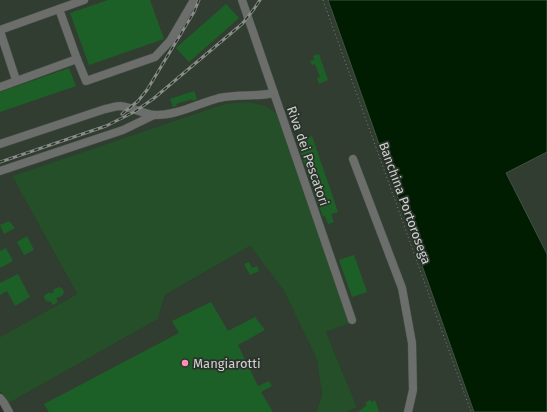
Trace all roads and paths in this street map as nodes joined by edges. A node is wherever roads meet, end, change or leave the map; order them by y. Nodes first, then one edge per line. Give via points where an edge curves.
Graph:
1 (84, 0) edge
2 (194, 0) edge
3 (242, 0) edge
4 (323, 0) edge
5 (59, 9) junction
6 (0, 31) edge
7 (77, 59) junction
8 (16, 80) junction
9 (0, 86) edge
10 (274, 93) junction
11 (154, 115) junction
12 (0, 144) edge
13 (353, 159) dead end
14 (0, 171) edge
15 (352, 320) dead end
16 (0, 398) edge
17 (9, 412) edge
18 (408, 412) edge
19 (470, 412) edge

1 - 5 street
2 - 7 street via 170,41 155,56 86,81
3 - 10 street, Riva dei Pescatori
4 - 19 path, Banchina Portorosega
5 - 6 street
5 - 7 street
6 - 8 street
7 - 8 street
8 - 9 street
10 - 11 street via 219,98 187,110
10 - 15 street, Riva dei Pescatori
11 - 12 street via 119,106
11 - 14 street via 123,130
13 - 18 street via 402,288 412,343 413,390
16 - 17 street

